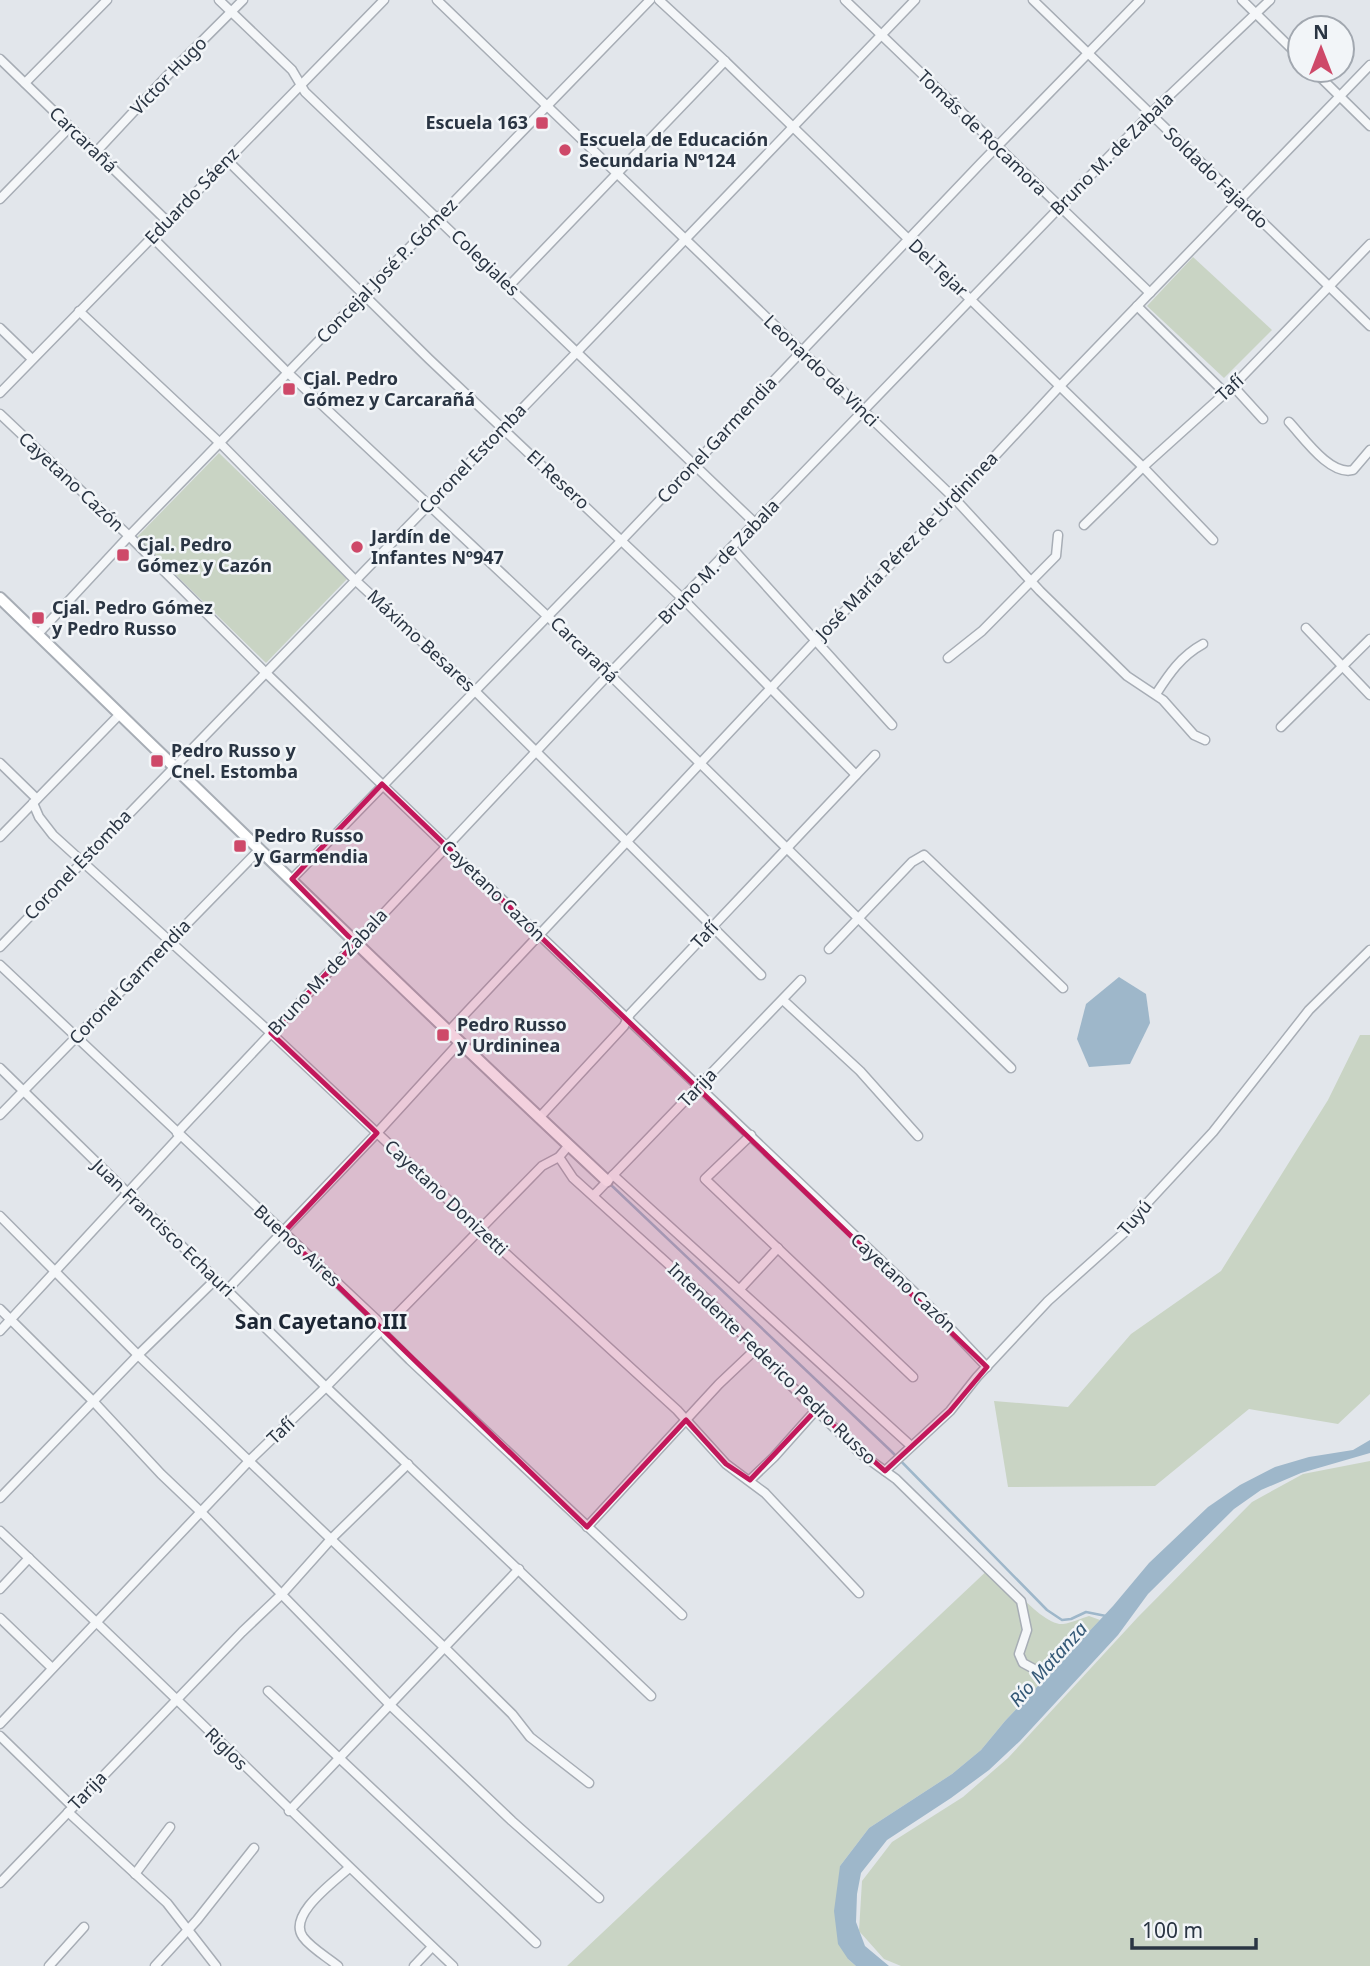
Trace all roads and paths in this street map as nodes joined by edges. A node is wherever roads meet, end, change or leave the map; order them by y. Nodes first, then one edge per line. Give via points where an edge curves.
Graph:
1 (107, 0) edge
2 (219, 0) edge
3 (243, 0) edge
4 (384, 0) edge
5 (437, 0) edge
6 (650, 0) edge
7 (659, 0) edge
8 (845, 0) edge
9 (915, 0) edge
10 (1032, 0) edge
11 (1140, 0) edge
12 (1242, 0) edge
13 (1270, 0) edge
14 (232, 12) junction
15 (1256, 13) junction
16 (881, 35) junction
17 (1286, 43) edge
18 (1089, 53) junction
19 (0, 59) edge
20 (725, 61) junction
21 (1370, 65) edge
22 (25, 83) junction
23 (1327, 84) edge
24 (301, 86) junction
25 (1340, 97) junction
26 (548, 107) junction
27 (1150, 114) junction
28 (793, 126) junction
29 (1370, 126) edge
30 (69, 128) junction
31 (997, 147) junction
32 (96, 152) junction
33 (227, 160) junction
34 (615, 173) junction
35 (0, 199) edge
36 (1239, 200) junction
37 (1059, 208) junction
38 (438, 218) junction
39 (167, 221) junction
40 (152, 237) junction
41 (686, 238) junction
42 (909, 239) junction
43 (1370, 244) edge
44 (509, 286) junction
45 (1327, 287) junction
46 (1150, 293) junction
47 (363, 294) junction
48 (972, 300) junction
49 (1138, 306) junction
50 (79, 311) junction
51 (1370, 326) edge
52 (0, 328) edge
53 (801, 351) junction
54 (577, 352) junction
55 (32, 359) junction
56 (287, 372) junction
57 (1233, 386) junction
58 (1059, 387) junction
59 (0, 393) edge
60 (1225, 393) junction
61 (863, 412) junction
62 (0, 414) edge
63 (1263, 419) dead end
64 (1289, 422) dead end
65 (503, 428) junction
66 (220, 443) junction
67 (1370, 450) edge
68 (694, 465) junction
69 (1143, 467) junction
70 (955, 499) junction
71 (429, 504) junction
72 (756, 524) junction
73 (1084, 526) dead end
74 (1058, 535) dead end
75 (129, 536) junction
76 (1213, 540) dead end
77 (621, 541) junction
78 (732, 548) junction
79 (355, 580) junction
80 (1031, 581) junction
81 (0, 598) edge
82 (683, 599) junction
83 (547, 616) junction
84 (1306, 628) dead end
85 (37, 634) junction
86 (1370, 639) edge
87 (816, 640) junction
88 (1203, 644) dead end
89 (948, 658) dead end
90 (1342, 666) junction
91 (266, 673) junction
92 (609, 674) junction
93 (474, 690) junction
94 (771, 690) junction
95 (1156, 694) junction
96 (1370, 695) edge
97 (120, 714) junction
98 (892, 726) dead end
99 (1281, 727) dead end
100 (1205, 740) dead end
101 (536, 752) junction
102 (874, 755) dead end
103 (0, 763) edge
104 (700, 764) junction
105 (174, 765) junction
106 (856, 775) junction
107 (382, 784) junction
108 (35, 801) junction
109 (0, 837) edge
110 (626, 841) junction
111 (446, 846) junction
112 (260, 849) junction
113 (787, 849) junction
114 (81, 861) junction
115 (292, 879) junction
116 (858, 918) junction
117 (712, 928) junction
118 (539, 934) junction
119 (169, 942) junction
120 (355, 943) junction
121 (0, 947) edge
122 (829, 949) dead end
123 (1370, 950) edge
124 (0, 965) edge
125 (761, 975) dead end
126 (801, 980) dead end
127 (1063, 988) dead end
128 (783, 1000) junction
129 (628, 1019) junction
130 (449, 1031) junction
131 (271, 1033) junction
132 (77, 1038) junction
133 (460, 1042) junction
134 (0, 1068) edge
135 (1011, 1068) dead end
136 (698, 1087) junction
137 (24, 1092) junction
138 (0, 1115) edge
139 (539, 1118) junction
140 (377, 1133) junction
141 (178, 1134) junction
142 (751, 1135) junction
143 (918, 1136) dead end
144 (569, 1145) junction
145 (559, 1157) junction
146 (610, 1178) junction
147 (127, 1194) junction
148 (594, 1195) junction
149 (0, 1216) edge
150 (479, 1229) junction
151 (283, 1233) junction
152 (778, 1248) junction
153 (56, 1272) junction
154 (216, 1279) junction
155 (228, 1289) junction
156 (740, 1289) junction
157 (0, 1309) edge
158 (10, 1318) junction
159 (383, 1330) junction
160 (0, 1331) edge
161 (756, 1349) junction
162 (138, 1355) junction
163 (986, 1367) junction
164 (913, 1377) dead end
165 (326, 1387) junction
166 (93, 1401) junction
167 (816, 1410) junction
168 (686, 1420) junction
169 (910, 1445) junction
170 (250, 1460) junction
171 (408, 1464) junction
172 (885, 1471) junction
173 (750, 1480) junction
174 (0, 1498) edge
175 (202, 1513) junction
176 (587, 1527) junction
177 (0, 1531) edge
178 (332, 1538) junction
179 (29, 1559) junction
180 (519, 1569) junction
181 (0, 1589) edge
182 (859, 1593) dead end
183 (282, 1594) junction
184 (682, 1615) dead end
185 (0, 1618) edge
186 (97, 1621) junction
187 (445, 1648) junction
188 (52, 1668) junction
189 (1036, 1670) dead end
190 (268, 1691) dead end
191 (651, 1696) dead end
192 (177, 1701) junction
193 (390, 1705) junction
194 (0, 1724) edge
195 (0, 1736) edge
196 (340, 1759) junction
197 (589, 1783) dead end
198 (70, 1809) junction
199 (289, 1811) junction
200 (170, 1827) dead end
201 (254, 1848) dead end
202 (349, 1868) junction
203 (135, 1874) junction
204 (0, 1883) edge
205 (599, 1898) dead end
206 (84, 1927) dead end
207 (187, 1931) junction
208 (536, 1943) dead end
209 (432, 1947) junction
210 (49, 1966) edge
211 (155, 1966) edge
212 (216, 1966) edge
213 (338, 1966) edge
214 (414, 1966) edge
215 (453, 1966) edge

1 - 22 street
2 - 14 street, Colegiales
3 - 14 street, Víctor Hugo
4 - 24 street, Eduardo Sáenz
5 - 26 street, Leonardo da Vinci
6 - 26 street, Concejal José P. Gómez
7 - 20 street, Del Tejar
8 - 16 street, Tomás de Rocamora
9 - 16 street, Coronel Estomba
10 - 18 street, Soldado Fajardo
11 - 18 street, Coronel Garmendia
12 - 15 street
13 - 15 street, Bruno M. de Zabala
14 - 24 street, Colegiales via 292,70
14 - 32 street, Víctor Hugo
15 - 17 street
15 - 27 street, Bruno M. de Zabala
16 - 28 street, Coronel Estomba
16 - 31 street, Tomás de Rocamora
18 - 27 street, Soldado Fajardo
18 - 31 street, Coronel Garmendia
19 - 22 street, Carcarañá
20 - 28 street, Del Tejar
20 - 34 street
21 - 25 street, José María Pérez de Urdininea
22 - 30 street, Carcarañá
23 - 25 street
24 - 33 street, Eduardo Sáenz
24 - 38 street, Colegiales
25 - 29 street
25 - 36 street, José María Pérez de Urdininea
26 - 34 street, Leonardo da Vinci
26 - 38 street, Concejal José P. Gómez
27 - 36 street, Soldado Fajardo
27 - 37 street, Bruno M. de Zabala
28 - 41 street, Coronel Estomba
28 - 42 street, Del Tejar
30 - 32 street, Carcarañá
30 - 35 street
31 - 37 street, Tomás de Rocamora
31 - 42 street, Coronel Garmendia
32 - 39 street, Carcarañá
33 - 39 street, Eduardo Sáenz
33 - 47 street, El Resero
34 - 41 street, Leonardo da Vinci
34 - 44 street
36 - 45 street, Soldado Fajardo
36 - 46 street, José María Pérez de Urdininea
37 - 46 street, Tomás de Rocamora
37 - 48 street, Bruno M. de Zabala
38 - 44 street, Colegiales
38 - 47 street, Concejal José P. Gómez
39 - 40 street, Eduardo Sáenz
40 - 50 street, Eduardo Sáenz
40 - 56 street, Carcarañá
41 - 53 street, Leonardo da Vinci
41 - 54 street, Coronel Estomba
42 - 48 street, Del Tejar
42 - 53 street, Coronel Garmendia
43 - 45 street, Tafí
44 - 54 street, Colegiales
45 - 51 street, Soldado Fajardo
45 - 57 street, Tafí
46 - 49 street, José María Pérez de Urdininea
47 - 56 street, Concejal José P. Gómez
47 - 65 street, El Resero
48 - 58 street, Del Tejar
48 - 61 street, Bruno M. de Zabala
49 - 58 street, José María Pérez de Urdininea
49 - 60 street
50 - 55 street, Eduardo Sáenz
50 - 66 street, Máximo Besares
52 - 55 street
53 - 61 street, Leonardo da Vinci
53 - 68 street, Coronel Garmendia
54 - 65 street, Coronel Estomba
54 - 68 street, Colegiales
55 - 59 street, Eduardo Sáenz
56 - 66 street, Concejal José P. Gómez
56 - 71 street, Carcarañá
57 - 60 street, Tafí
57 - 63 street
58 - 69 street, Del Tejar
58 - 70 street, José María Pérez de Urdininea
60 - 69 street, Tafí
61 - 70 street, Leonardo da Vinci
61 - 72 street, Bruno M. de Zabala
62 - 75 street, Cayetano Cazón
64 - 67 street via 1338,470 1353,470
65 - 71 street, Coronel Estomba
65 - 77 street, El Resero
66 - 75 street, Concejal José P. Gómez
66 - 79 street, Máximo Besares
68 - 72 street, Colegiales
68 - 77 street, Coronel Garmendia
69 - 73 street, Tafí
69 - 76 street, Del Tejar
70 - 80 street, Leonardo da Vinci
70 - 87 street, José María Pérez de Urdininea
71 - 79 street, Coronel Estomba
71 - 83 street, Carcarañá
72 - 78 street, Bruno M. de Zabala
74 - 80 street via 1056,556
75 - 85 street, Concejal José P. Gómez
75 - 91 street, Cayetano Cazón
77 - 82 street, El Resero
77 - 83 street, Coronel Garmendia
78 - 82 street, Bruno M. de Zabala
78 - 87 street
79 - 91 street, Coronel Estomba
79 - 93 street, Máximo Besares
80 - 89 street
80 - 95 street, Leonardo da Vinci via 1127,676
81 - 85 street
82 - 92 street, Bruno M. de Zabala
82 - 94 street, El Resero
83 - 92 street, Carcarañá
83 - 93 street, Coronel Garmendia
84 - 90 street
85 - 97 street
86 - 90 street
87 - 94 street, José María Pérez de Urdininea
87 - 98 street
88 - 95 street via 1179,662
90 - 96 street
90 - 99 street
91 - 105 street, Coronel Estomba
91 - 107 street, Cayetano Cazón
92 - 101 street, Bruno M. de Zabala
92 - 104 street, Carcarañá
93 - 101 street, Máximo Besares
93 - 107 street, Coronel Garmendia
94 - 104 street, José María Pérez de Urdininea
94 - 106 street, El Resero
95 - 100 street, Leonardo da Vinci via 1194,735
97 - 105 street
97 - 108 street
101 - 110 street, Máximo Besares
101 - 111 street, Bruno M. de Zabala
102 - 106 street, Tafí
103 - 108 street, Cayetano Donizetti
104 - 110 street, José María Pérez de Urdininea
104 - 113 street, Carcarañá
105 - 112 street
105 - 114 street, Coronel Estomba
106 - 113 street, Tafí
107 - 111 street, Cayetano Cazón
107 - 115 street, Coronel Garmendia
108 - 109 street
108 - 114 street, Cayetano Donizetti via 39,817
110 - 117 street, Máximo Besares
110 - 118 street, José María Pérez de Urdininea
111 - 118 street, Cayetano Cazón
111 - 120 street, Bruno M. de Zabala
112 - 115 street
112 - 119 street, Coronel Garmendia
113 - 116 street, Carcarañá
113 - 117 street, Tafí
114 - 119 street, Cayetano Donizetti
114 - 121 street, Coronel Estomba
115 - 120 street
116 - 122 street
116 - 127 street via 923,855
116 - 135 street, Carcarañá
117 - 125 street, Máximo Besares
117 - 129 street, Tafí
118 - 129 street, Cayetano Cazón
118 - 130 street, José María Pérez de Urdininea
119 - 131 street, Cayetano Donizetti
119 - 132 street, Coronel Garmendia
120 - 130 street
120 - 131 street, Bruno M. de Zabala
123 - 163 street, Tuyú via 1309,1010 1213,1132 1125,1232 1048,1301
124 - 132 street, Buenos Aires
126 - 128 street, Tarija
128 - 136 street, Tarija
128 - 143 street via 860,1071
129 - 136 street, Cayetano Cazón
129 - 139 street, Tafí
130 - 133 street
131 - 140 street, Cayetano Donizetti
131 - 141 street, Bruno M. de Zabala
132 - 137 street, Coronel Garmendia
132 - 141 street, Buenos Aires
133 - 139 street
133 - 140 street
134 - 137 street, Juan Francisco Echauri
136 - 142 street, Cayetano Cazón
136 - 146 street, Tarija
137 - 138 street, Coronel Garmendia
137 - 147 street, Juan Francisco Echauri
139 - 144 street
140 - 150 street, Cayetano Donizetti
140 - 151 street
141 - 147 street
141 - 151 street, Buenos Aires
142 - 152 street via 705,1179
142 - 163 street, Cayetano Cazón
144 - 145 street, Tafí
144 - 146 street
145 - 148 street, Intendente Federico Pedro Russo via 573,1178
145 - 150 street, Tafí via 542,1166
146 - 148 street, Tarija
146 - 156 street
147 - 153 street
147 - 154 street, Juan Francisco Echauri
148 - 161 street, Intendente Federico Pedro Russo
149 - 153 street
150 - 159 street, Tafí
150 - 168 street, Cayetano Donizetti
151 - 155 street
151 - 159 street, Buenos Aires
152 - 156 street
152 - 164 street
153 - 158 street
153 - 162 street
154 - 155 street, Juan Francisco Echauri
154 - 162 street
155 - 165 street, Juan Francisco Echauri
156 - 169 street
157 - 158 street
158 - 160 street
158 - 166 street
159 - 165 street, Tafí
159 - 176 street, Buenos Aires
161 - 167 street, Intendente Federico Pedro Russo
161 - 168 street
162 - 166 street
162 - 170 street
163 - 169 street, Tuyú via 950,1411
165 - 170 street, Tafí
165 - 171 street, Juan Francisco Echauri
166 - 174 street
166 - 175 street
167 - 172 street, Intendente Federico Pedro Russo
167 - 173 street
168 - 173 street, Cayetano Donizetti via 726,1464
168 - 176 street
169 - 172 street, Tuyú
170 - 175 street, Tafí
170 - 178 street
171 - 178 street, Tarija
171 - 180 street, Juan Francisco Echauri
172 - 189 street, Intendente Federico Pedro Russo via 1021,1601 1027,1630 1018,1654
173 - 182 street, Cayetano Donizetti
175 - 183 street
175 - 186 street, Tafí
176 - 184 street, Buenos Aires
177 - 179 street, Riglos
178 - 183 street, Tarija
178 - 187 street
179 - 181 street
179 - 186 street, Riglos
180 - 187 street
180 - 191 street, Juan Francisco Echauri
183 - 192 street, Tarija
183 - 193 street
185 - 188 street
186 - 188 street, Tafí
186 - 192 street, Riglos
187 - 193 street
187 - 197 street via 530,1737
188 - 194 street, Tafí
190 - 196 street
192 - 198 street, Tarija
192 - 199 street, Riglos
193 - 196 street
193 - 205 street
195 - 198 street
196 - 199 street
196 - 208 street
198 - 203 street
198 - 204 street, Tarija
199 - 202 street, Riglos
200 - 203 street
201 - 207 street
202 - 209 street, Riglos
202 - 213 street via 307,1907 299,1926 305,1940
203 - 207 street via 167,1903
206 - 210 street
207 - 211 street
207 - 212 street
209 - 214 street
209 - 215 street, Riglos

